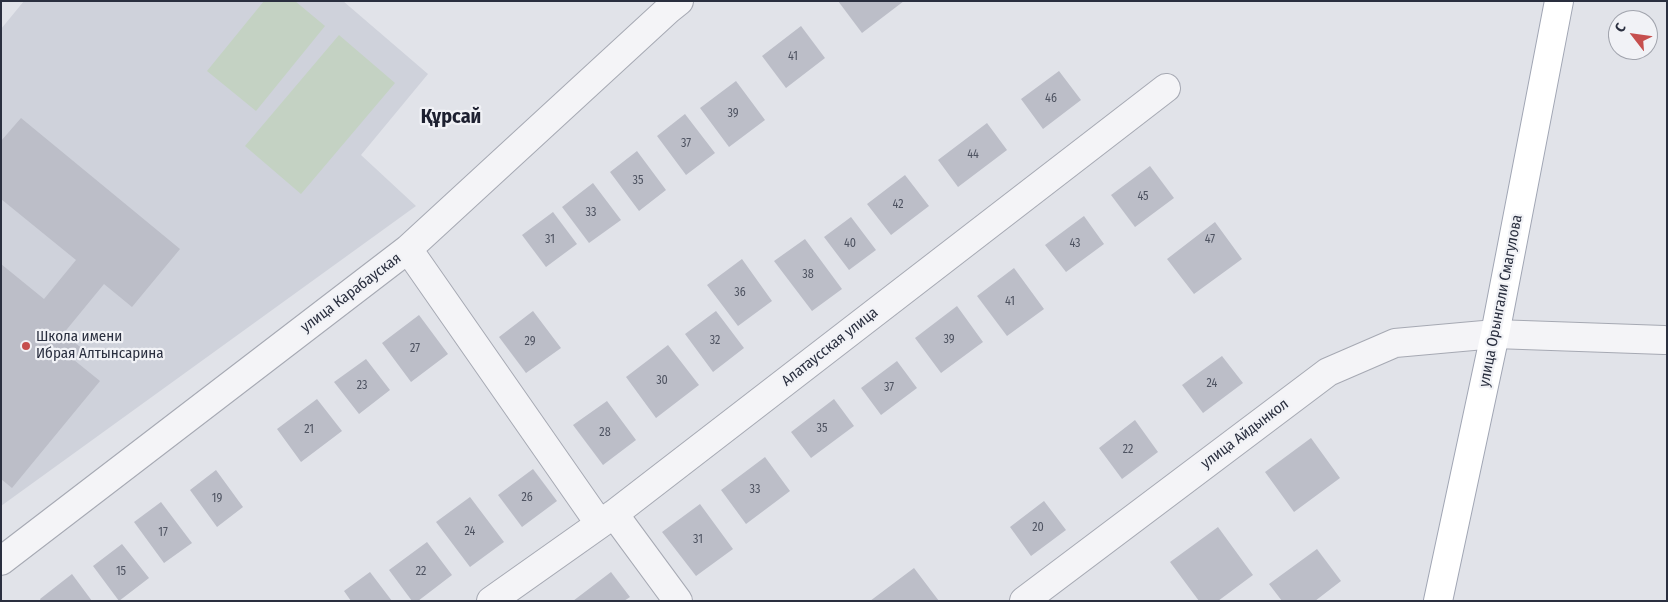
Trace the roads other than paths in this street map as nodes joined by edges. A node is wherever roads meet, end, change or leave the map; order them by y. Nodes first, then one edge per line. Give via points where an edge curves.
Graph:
1 (679, 1) edge
2 (1559, 1) edge
3 (1166, 88) dead end
4 (408, 249) junction
5 (1495, 334) junction
6 (1664, 340) dead end
7 (607, 519) junction
8 (1, 561) edge
9 (491, 601) edge
10 (678, 601) edge
11 (1024, 601) edge
12 (1438, 601) edge

1 - 4 street, улица Карабауская
2 - 5 main road, улица Орынгали Смагулова
3 - 7 street, Алатаусская улица
4 - 7 street
4 - 8 street, улица Карабауская
5 - 6 street, улица Айдынкол
5 - 11 street, улица Айдынкол via 1396,344 1328,372
5 - 12 main road, улица Орынгали Смагулова
7 - 9 street, Алатаусская улица
7 - 10 street

